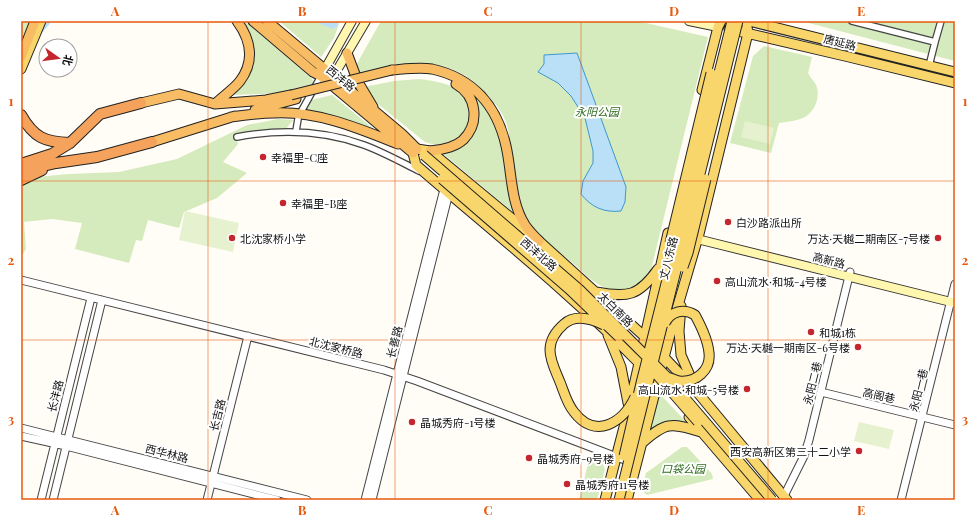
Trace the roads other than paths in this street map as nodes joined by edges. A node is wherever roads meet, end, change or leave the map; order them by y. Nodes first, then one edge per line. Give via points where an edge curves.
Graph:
1 (35, 21) edge
2 (41, 21) edge
3 (237, 21) edge
4 (253, 21) edge
5 (267, 21) edge
6 (352, 21) edge
7 (689, 21) edge
8 (732, 21) edge
9 (738, 21) edge
10 (747, 21) edge
11 (852, 21) edge
12 (941, 21) edge
13 (365, 22) edge
14 (720, 24) edge
15 (748, 33) junction
16 (935, 42) junction
17 (347, 53) junction
18 (711, 54) junction
19 (21, 57) edge
20 (740, 66) junction
21 (930, 66) junction
22 (21, 69) edge
23 (955, 72) edge
24 (323, 73) junction
25 (392, 73) junction
26 (333, 77) junction
27 (955, 84) edge
28 (294, 97) junction
29 (141, 103) joint
30 (215, 104) junction
31 (302, 110) dead end
32 (21, 115) edge
33 (378, 115) junction
34 (230, 117) junction
35 (298, 119) dead end
36 (296, 131) junction
37 (237, 137) dead end
38 (152, 142) joint
39 (70, 143) junction
40 (418, 153) junction
41 (56, 162) junction
42 (21, 164) edge
43 (21, 171) edge
44 (428, 175) junction
45 (21, 180) edge
46 (447, 191) junction
47 (698, 236) junction
48 (539, 241) junction
49 (661, 264) junction
50 (850, 274) junction
51 (21, 280) edge
52 (955, 284) edge
53 (683, 289) junction
54 (595, 292) junction
55 (91, 298) junction
56 (102, 300) junction
57 (953, 301) edge
58 (662, 316) junction
59 (608, 330) junction
60 (661, 333) junction
61 (248, 336) junction
62 (646, 337) junction
63 (664, 357) junction
64 (639, 363) junction
65 (400, 375) junction
66 (667, 377) junction
67 (641, 382) junction
68 (657, 382) junction
69 (821, 392) junction
70 (698, 393) junction
71 (629, 408) junction
72 (925, 417) junction
73 (955, 425) edge
74 (21, 428) edge
75 (703, 432) junction
76 (21, 436) edge
77 (56, 441) junction
78 (67, 443) junction
79 (641, 444) junction
80 (616, 458) junction
81 (636, 464) junction
82 (213, 476) junction
83 (211, 484) junction
84 (786, 498) edge
85 (41, 500) edge
86 (53, 500) edge
87 (207, 500) edge
88 (277, 500) edge
89 (307, 500) edge
90 (365, 500) edge
91 (372, 500) edge
92 (605, 500) edge
93 (613, 500) edge
94 (619, 500) edge
95 (627, 500) edge
96 (760, 500) edge
97 (765, 500) edge
98 (772, 500) edge
99 (901, 500) edge
100 (906, 500) edge

1 - 19 highway
2 - 22 main road
3 - 30 highway via 245,32 249,45 247,70 240,82
4 - 24 highway, 西沣路 via 313,72
5 - 24 highway, 西沣路
6 - 24 main road
7 - 14 main road
8 - 58 main road, 丈八东路, bridge
9 - 58 main road, 丈八东路, bridge
10 - 15 main road
10 - 21 main road, 唐延路
11 - 16 street
12 - 16 street
13 - 17 main road
14 - 15 main road, 唐延路
14 - 18 main road
15 - 20 main road
15 - 27 main road, 唐延路
16 - 21 street
17 - 26 main road
17 - 33 highway via 358,82
18 - 49 main road
18 - 58 main road, bridge via 711,73 669,250
20 - 47 main road
20 - 58 main road, bridge via 727,91 688,253
21 - 23 main road, 唐延路
24 - 26 highway, 西沣路
24 - 31 street
24 - 40 highway, 西沣路
25 - 28 highway, bridge
25 - 40 highway via 438,77 463,88 473,104 473,122 462,141 442,150
25 - 48 highway via 413,68 443,72 478,92 489,104 502,130 516,206 526,227
26 - 33 highway, 西沣路
28 - 30 highway
28 - 34 highway
29 - 30 highway via 180,94
29 - 39 highway via 100,114
32 - 39 highway via 34,133 47,141
33 - 40 highway, 西沣路 via 402,134
34 - 38 highway
34 - 40 highway via 274,113 311,116 357,127
35 - 36 street
36 - 37 street
36 - 44 street via 347,139 383,152
38 - 41 highway via 97,157
39 - 42 highway via 52,154
40 - 44 main road, 西沣北路 via 416,164
40 - 48 main road, 西沣北路
40 - 59 main road, 太白南路, bridge via 569,289
40 - 66 main road, 太白南路, bridge via 580,290
41 - 43 highway
41 - 45 highway
44 - 46 main road, 西沣北路
46 - 59 main road, 西沣北路
46 - 65 street, 长善路
47 - 50 main road, 高新路
47 - 53 main road
48 - 54 main road, 西沣北路
49 - 54 main road via 641,289 622,296
49 - 62 main road
50 - 57 main road, 高新路
50 - 69 street, 永阳二巷
51 - 55 street, 北沈家桥路
52 - 57 street, 永阳一巷
53 - 63 main road
53 - 70 main road via 679,331 681,355
54 - 62 main road, 西沣北路
55 - 56 street, 北沈家桥路
55 - 77 street, 长沣路
56 - 61 street, 北沈家桥路
56 - 78 street, 长沣路
57 - 72 street, 永阳一巷
58 - 60 main road, 丈八东路, bridge
58 - 67 main road, 丈八东路, bridge
59 - 64 main road, 西沣北路
59 - 67 main road, bridge via 595,321 575,319 566,322 557,330 551,341 551,362 570,406 581,420 588,424 613,424 632,404
59 - 71 main road via 621,367
59 - 97 main road, 太白南路, bridge via 643,360
60 - 66 main road, bridge via 672,315 678,311 689,311 695,315 699,323 709,354 705,370 698,377 679,381
60 - 94 main road, 丈八东路, bridge
61 - 65 street, 北沈家桥路
61 - 82 street, 长吉路
62 - 63 main road, 西沣北路
62 - 64 main road
63 - 68 main road
63 - 70 main road
64 - 68 main road, 西沣北路
64 - 71 main road
65 - 80 street, 北沈家桥路
65 - 90 street, 长善路
65 - 91 street, 长善路
66 - 98 main road, 太白南路, bridge
67 - 93 main road, 丈八东路, bridge
68 - 75 main road
68 - 79 main road
69 - 72 street, 高阁巷
69 - 84 street, 永阳二巷 via 804,456
70 - 84 main road
71 - 80 main road
72 - 73 street, 高阁巷
72 - 99 street, 永阳一巷
72 - 100 street, 永阳一巷
74 - 77 street, 西华林路
75 - 79 main road via 676,425 668,426 655,431
75 - 96 main road
76 - 77 street, 西华林路
77 - 78 street, 西华林路
77 - 85 street, 长沣路
78 - 82 street, 西华林路
78 - 83 street, 西华林路
78 - 86 street, 长沣路
79 - 81 main road
80 - 81 street, 北沈家桥路
80 - 92 main road
81 - 95 main road
82 - 83 street, 长吉路
82 - 89 street, 西华林路
83 - 87 street, 长吉路
83 - 88 street, 西华林路

